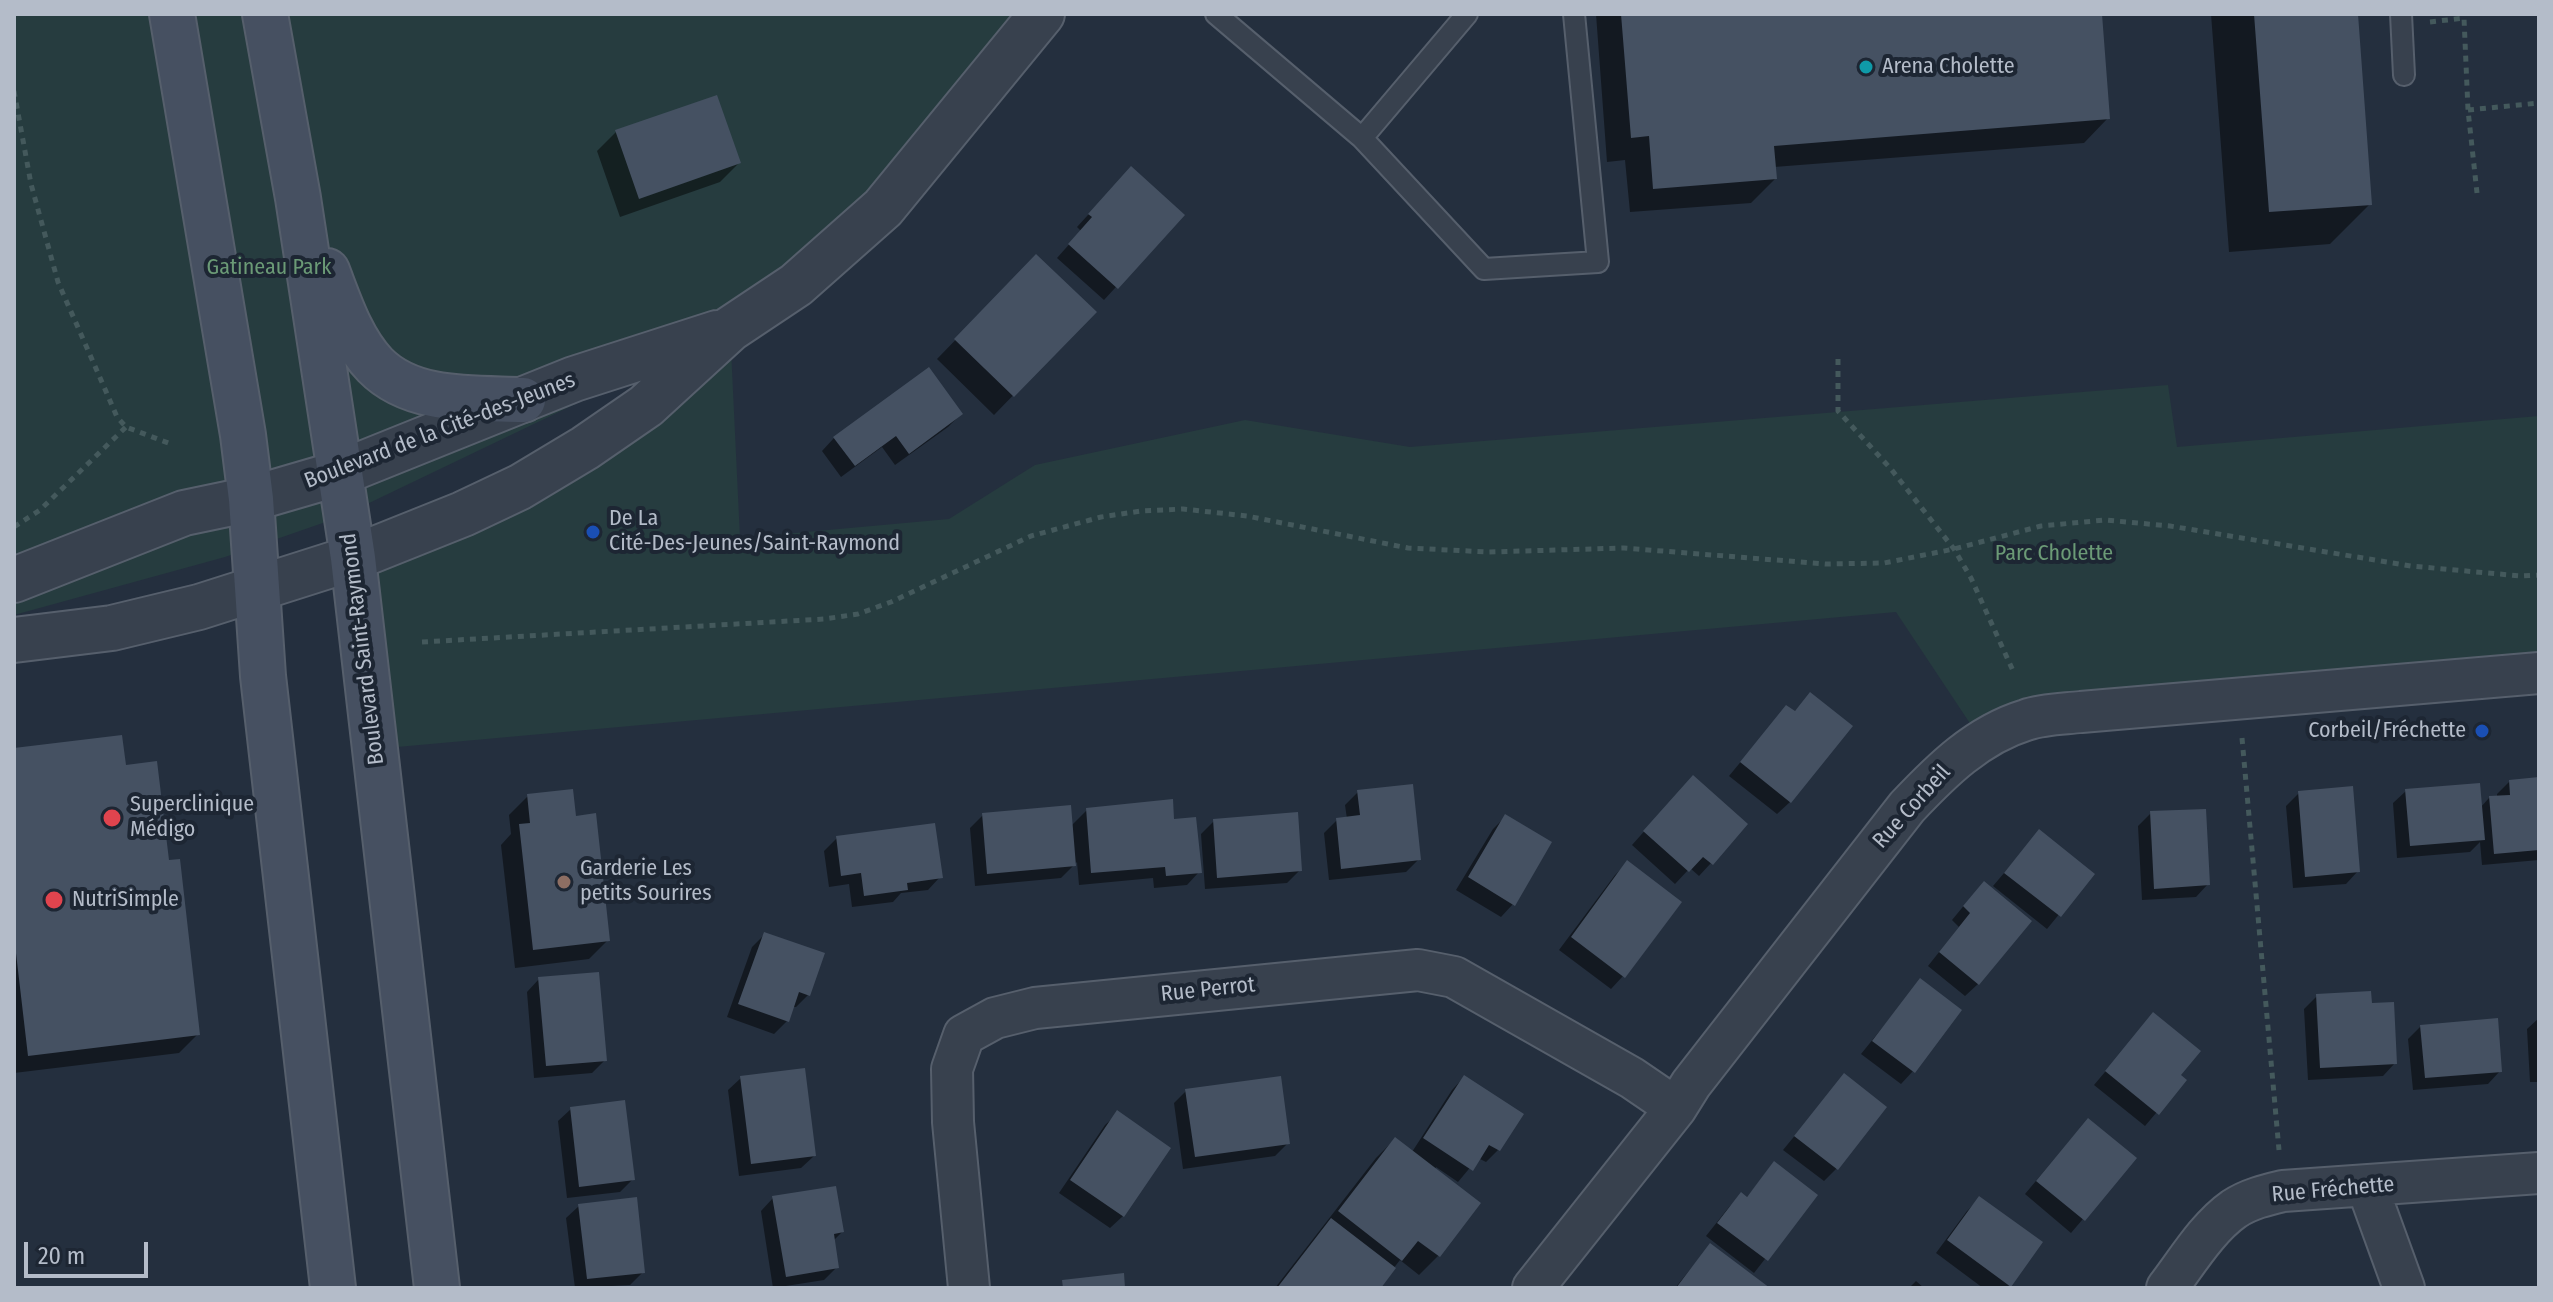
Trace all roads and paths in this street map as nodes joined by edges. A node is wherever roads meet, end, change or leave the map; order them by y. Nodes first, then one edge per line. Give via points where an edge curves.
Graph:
1 (172, 14) edge
2 (265, 14) edge
3 (1042, 14) edge
4 (1216, 14) edge
5 (1467, 14) edge
6 (1574, 14) edge
7 (2401, 20) edge
8 (2404, 75) dead end
9 (14, 91) edge
10 (2539, 103) edge
11 (2468, 110) junction
12 (1362, 138) junction
13 (2477, 193) dead end
14 (298, 198) junction
15 (730, 329) junction
16 (1838, 359) dead end
17 (523, 400) junction
18 (126, 427) junction
19 (171, 444) dead end
20 (340, 473) junction
21 (251, 499) junction
22 (14, 527) edge
23 (1954, 549) junction
24 (353, 558) junction
25 (2539, 575) edge
26 (14, 580) edge
27 (257, 589) junction
28 (14, 640) edge
29 (422, 642) dead end
30 (2014, 673) dead end
31 (2539, 673) edge
32 (2239, 697) junction
33 (1676, 1108) junction
34 (2539, 1173) edge
35 (2367, 1186) junction
36 (2283, 1191) junction
37 (333, 1288) edge
38 (437, 1288) edge
39 (969, 1288) edge
40 (1533, 1288) edge
41 (2167, 1288) edge
42 (2404, 1288) edge

1 - 21 main road
2 - 14 main road, Boulevard Saint-Raymond
3 - 15 street, Boulevard de la Cité-des-Jeunes via 883,208 796,285
4 - 12 lane
5 - 12 lane
6 - 12 lane via 1598,262 1484,269
7 - 8 lane
7 - 11 path via 2464,18
9 - 18 path via 31,184 58,282
10 - 11 path
11 - 13 path
14 - 17 main road via 342,310 376,365 426,393
14 - 20 main road, Boulevard Saint-Raymond
15 - 17 street, Boulevard de la Cité-des-Jeunes
15 - 24 street, Boulevard de la Cité-des-Jeunes via 646,406 585,448 520,487
16 - 23 path via 1838,411
17 - 20 street, Boulevard de la Cité-des-Jeunes
18 - 19 path
18 - 22 path via 40,510
20 - 21 street, Boulevard de la Cité-des-Jeunes
20 - 24 main road, Boulevard Saint-Raymond
21 - 26 street, Boulevard de la Cité-des-Jeunes via 184,513
21 - 27 main road
23 - 25 path via 2041,526 2105,520 2411,566
23 - 29 path via 1884,563 1826,564 1624,548 1489,552 1408,548 1234,515 1141,511 1031,536 858,614
23 - 30 path
24 - 27 street, Boulevard de la Cité-des-Jeunes
24 - 38 main road, Boulevard Saint-Raymond
27 - 28 street, Boulevard de la Cité-des-Jeunes via 112,628
27 - 37 main road
31 - 32 street, Rue Corbeil
32 - 33 street, Rue Corbeil via 2026,720 1981,740 1943,769 1907,807
32 - 36 path
33 - 39 street, Rue Perrot via 1454,977 1418,970 1035,1008 995,1018 964,1035 952,1069
33 - 40 street, Rue Corbeil
34 - 35 street, Rue Fréchette
35 - 36 street, Rue Fréchette
35 - 42 street
36 - 41 street, Rue Fréchette via 2256,1198 2218,1223

